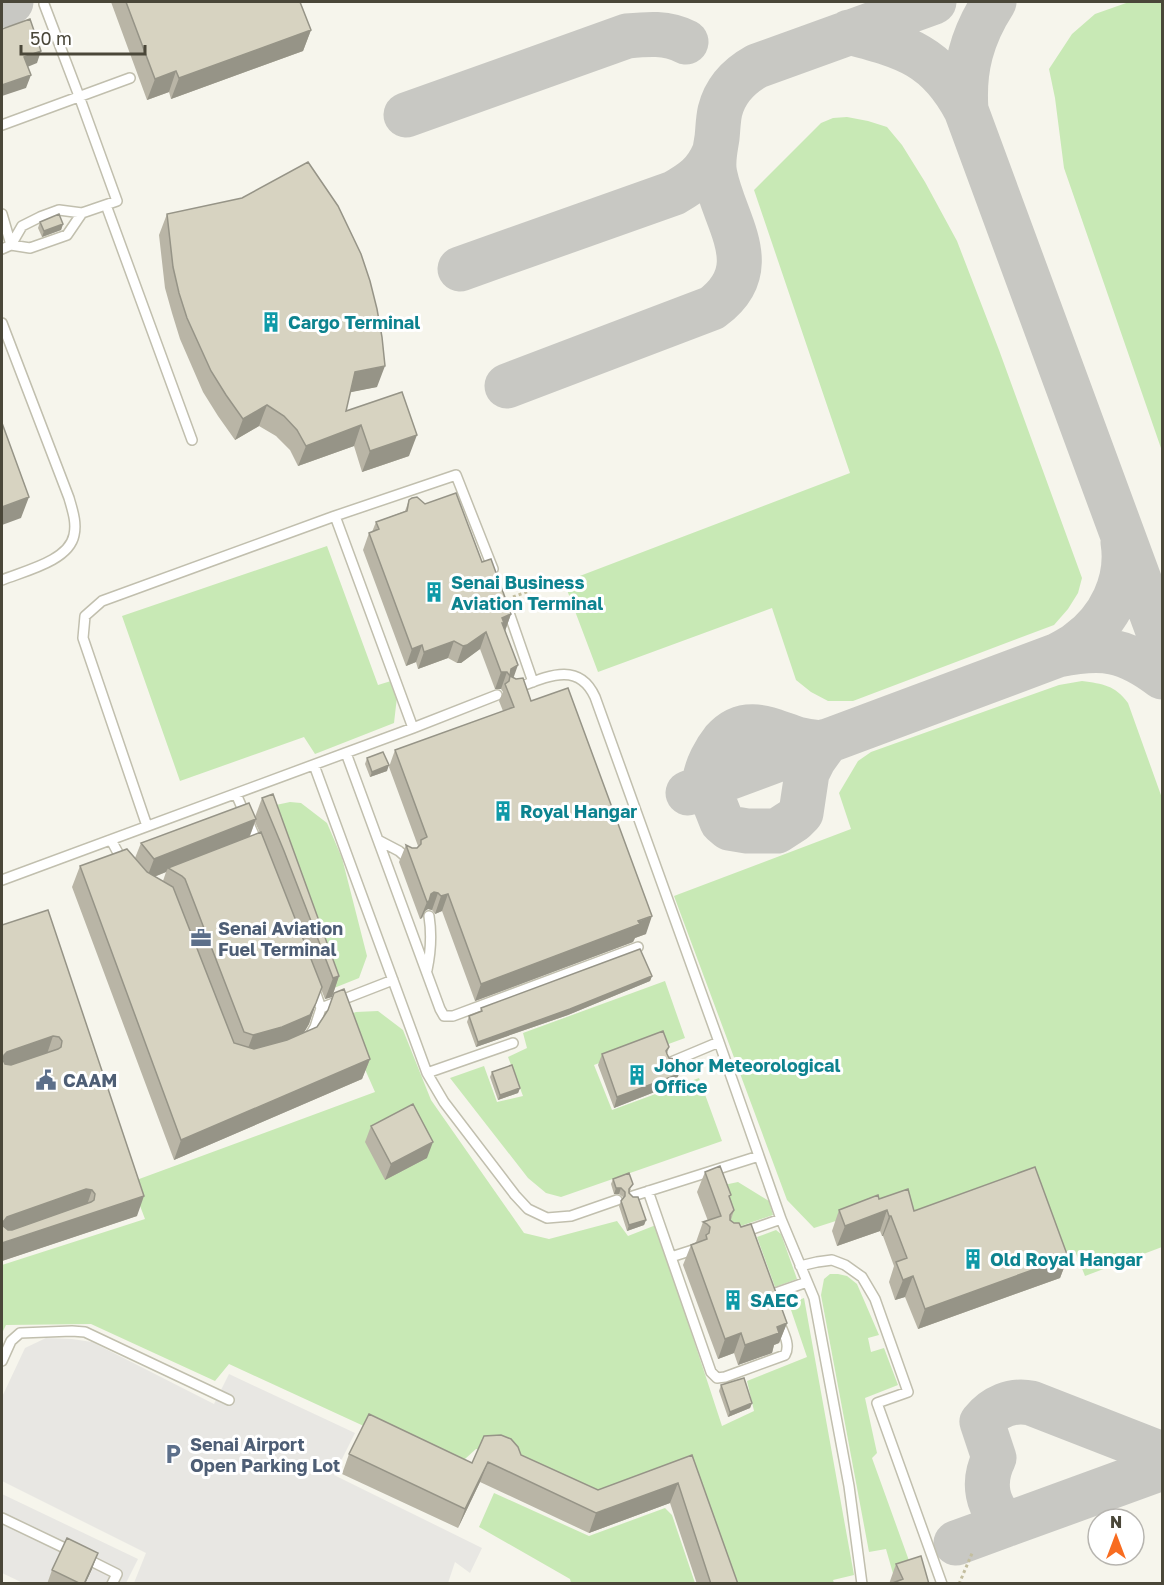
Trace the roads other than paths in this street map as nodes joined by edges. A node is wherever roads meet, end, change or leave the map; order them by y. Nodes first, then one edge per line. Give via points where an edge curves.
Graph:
1 (44, 4) dead end
2 (130, 78) dead end
3 (79, 96) junction
4 (2, 125) edge
5 (106, 205) junction
6 (82, 213) junction
7 (2, 214) edge
8 (11, 245) junction
9 (2, 249) edge
10 (2, 323) edge
11 (192, 440) dead end
12 (335, 516) junction
13 (497, 579) edge
14 (2, 580) edge
15 (505, 600) edge
16 (533, 682) junction
17 (510, 690) edge
18 (496, 695) dead end
19 (413, 728) junction
20 (346, 753) junction
21 (314, 765) junction
22 (236, 794) junction
23 (147, 826) junction
24 (111, 840) junction
25 (378, 840) junction
26 (258, 844) junction
27 (247, 848) edge
28 (262, 854) edge
29 (408, 859) edge
30 (126, 867) edge
31 (2, 880) edge
32 (429, 916) edge
33 (638, 947) edge
34 (426, 972) junction
35 (309, 974) edge
36 (393, 980) junction
37 (321, 1008) junction
38 (719, 1042) junction
39 (513, 1043) dead end
40 (297, 1046) edge
41 (669, 1063) edge
42 (427, 1073) junction
43 (759, 1156) junction
44 (648, 1191) junction
45 (633, 1196) edge
46 (617, 1200) dead end
47 (781, 1219) junction
48 (750, 1242) edge
49 (696, 1249) edge
50 (671, 1257) junction
51 (800, 1266) junction
52 (807, 1282) junction
53 (766, 1285) edge
54 (770, 1295) junction
55 (773, 1306) edge
56 (777, 1316) edge
57 (2, 1361) edge
58 (229, 1400) dead end
59 (2, 1518) edge
60 (112, 1584) edge
61 (862, 1584) edge
62 (942, 1584) edge

1 - 3 lane
2 - 3 lane
3 - 4 lane
3 - 5 lane via 117,201
5 - 6 lane
5 - 11 lane
6 - 8 lane via 67,235 30,248
6 - 8 lane via 59,210 40,217 22,226
7 - 8 lane
8 - 9 lane
10 - 14 lane via 69,498 74,535 67,550 49,562
12 - 13 lane via 456,475
12 - 19 lane
12 - 23 lane via 102,601 85,616 83,638
15 - 16 lane
16 - 17 lane
16 - 38 lane via 569,674 590,686
18 - 19 lane
19 - 20 lane
20 - 21 lane
20 - 25 lane
21 - 22 lane
21 - 36 lane
22 - 23 lane
22 - 26 lane
23 - 24 lane
24 - 30 lane
24 - 31 lane
25 - 29 lane
25 - 34 lane
26 - 27 lane
26 - 28 lane
32 - 34 lane via 431,948
33 - 34 lane via 453,1016 444,1016 440,1010
35 - 37 lane
36 - 37 lane
36 - 42 lane
37 - 40 lane via 307,1041
38 - 41 lane
38 - 43 lane
39 - 42 lane
42 - 46 lane via 444,1102 528,1209 547,1218 571,1216
43 - 44 lane
43 - 47 lane
44 - 45 lane
44 - 50 lane
47 - 48 lane via 742,1233
47 - 51 lane
49 - 50 lane
50 - 56 lane via 711,1372 717,1377 788,1352
51 - 52 lane
51 - 62 lane via 832,1260 845,1265 862,1277 875,1299 908,1392 877,1403
52 - 54 lane
52 - 61 lane via 814,1298 847,1474
53 - 54 lane
54 - 55 lane
57 - 58 lane via 11,1341 20,1333 85,1332
59 - 60 lane via 117,1574

